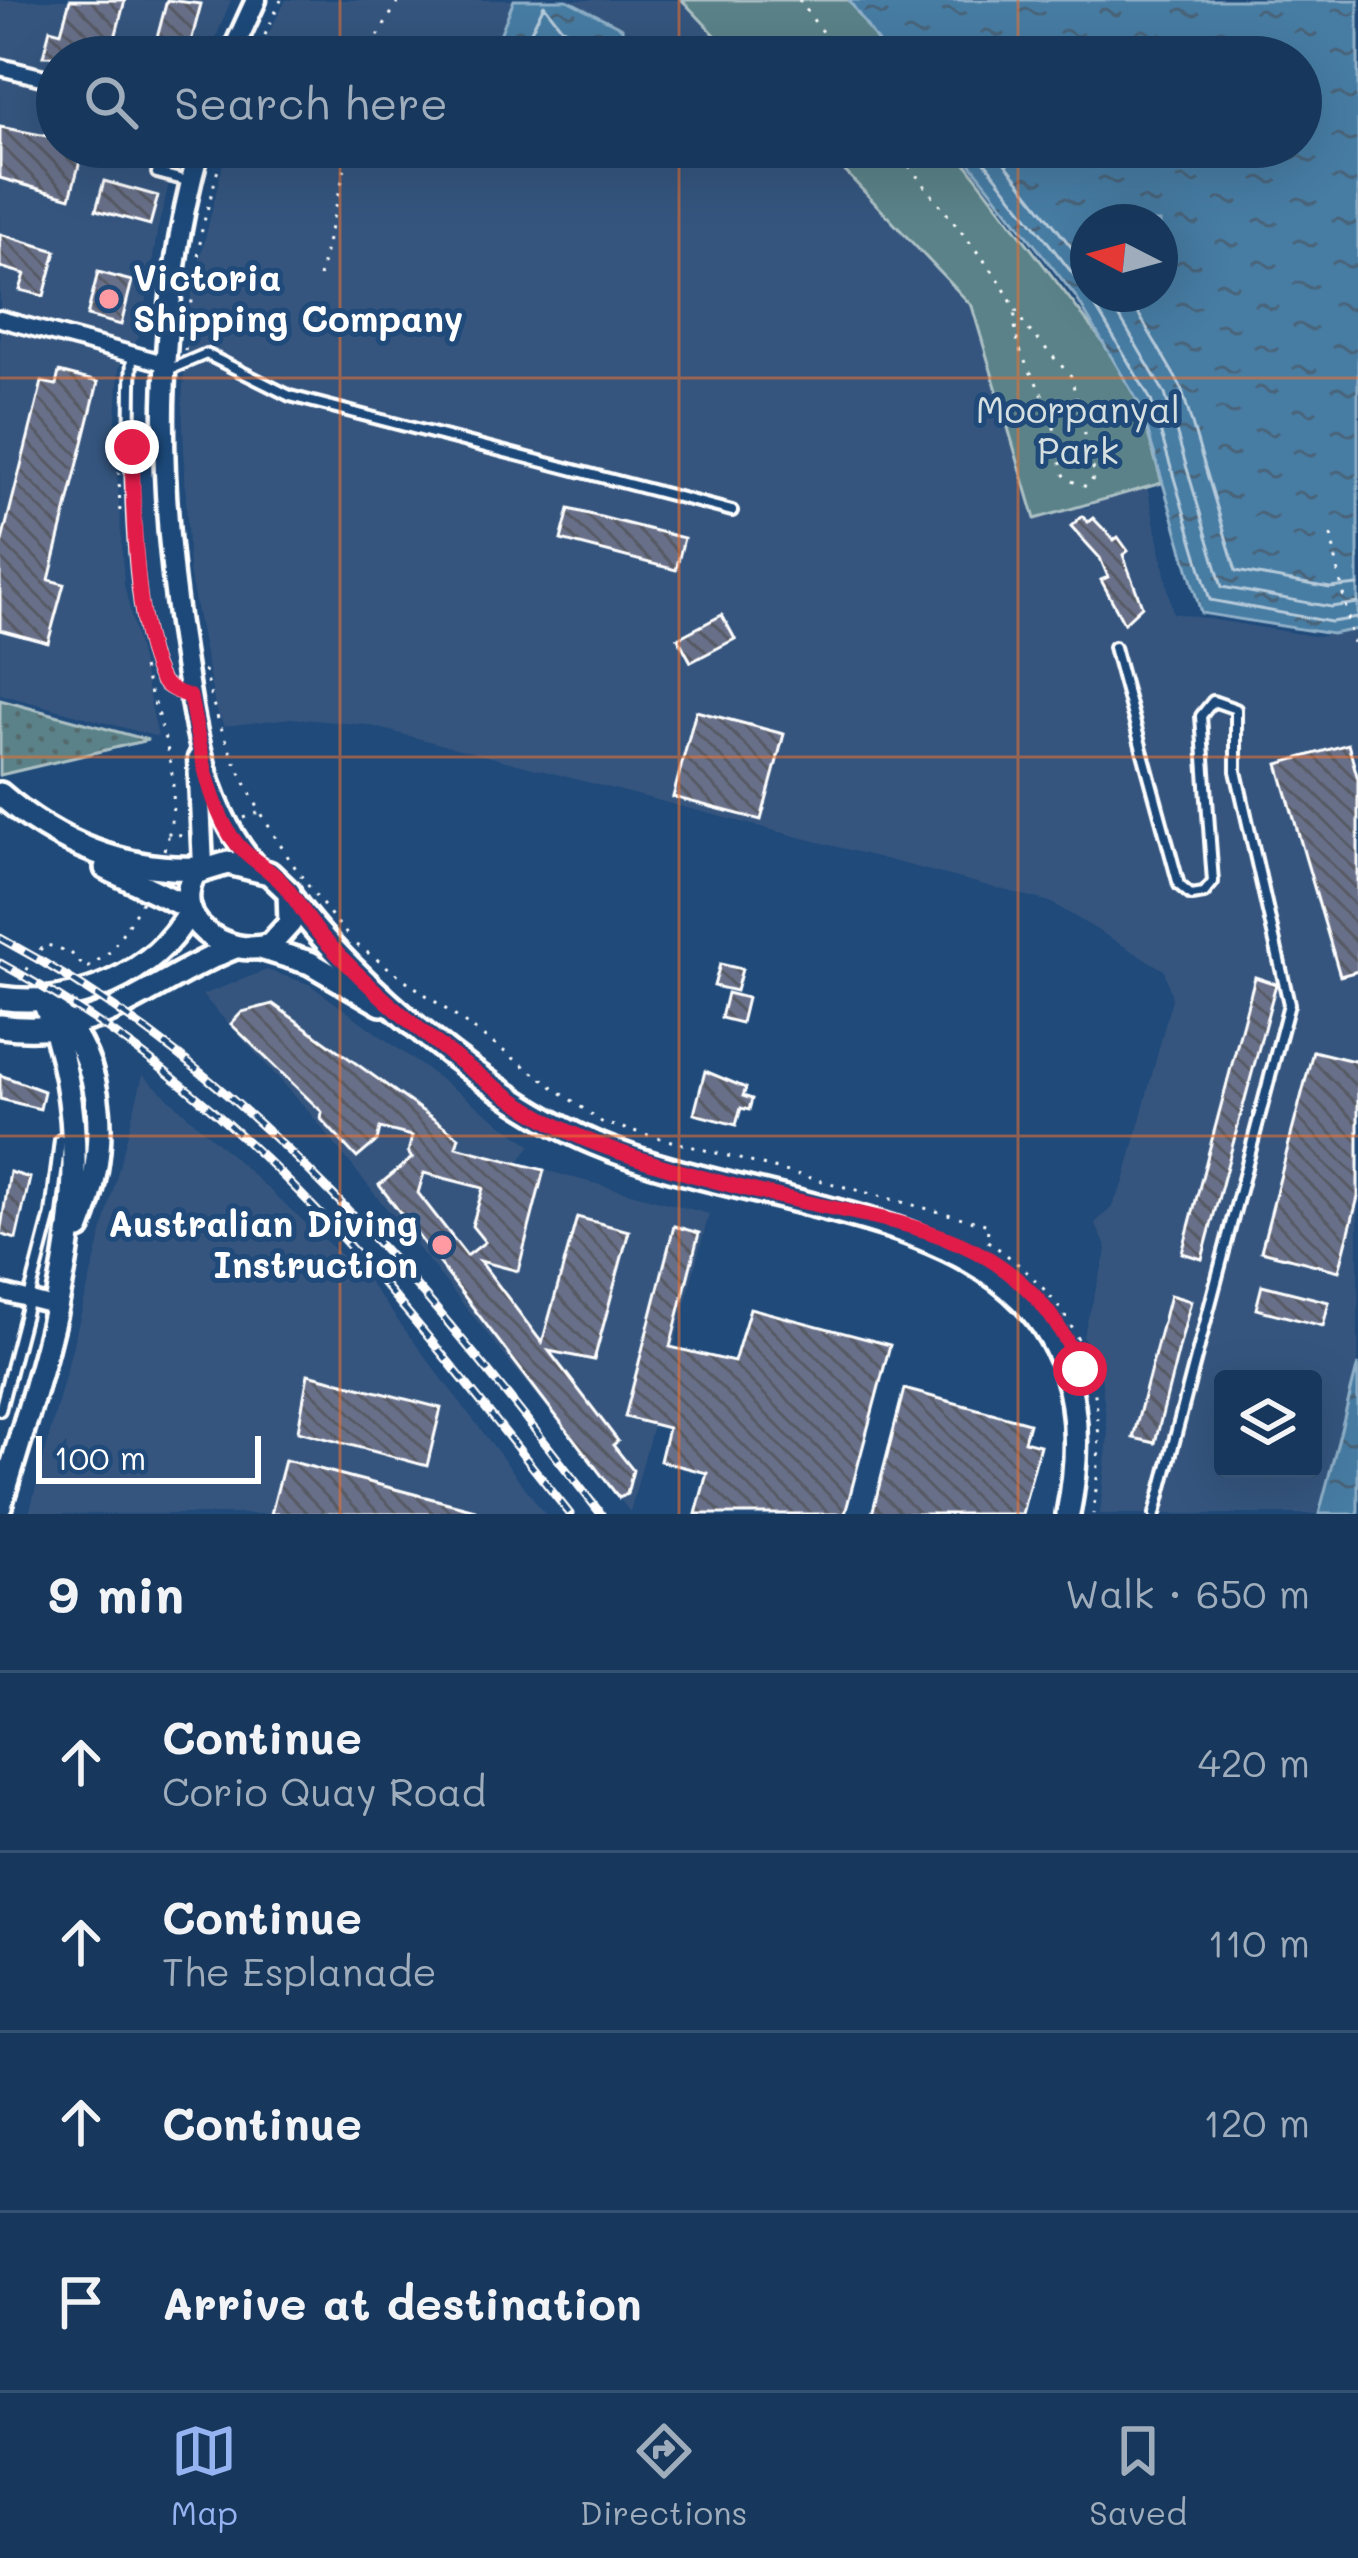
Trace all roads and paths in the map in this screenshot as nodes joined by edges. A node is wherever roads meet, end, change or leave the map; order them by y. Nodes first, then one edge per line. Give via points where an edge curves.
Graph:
1 (256, 0) edge
2 (281, 0) edge
3 (399, 0) edge
4 (799, 0) edge
5 (240, 36) edge
6 (265, 36) edge
7 (378, 36) edge
8 (825, 36) edge
9 (0, 67) edge
10 (36, 76) edge
11 (195, 168) edge
12 (218, 168) edge
13 (345, 168) edge
14 (910, 168) edge
15 (158, 173) dead end
16 (191, 182) junction
17 (319, 278) dead end
18 (1015, 306) junction
19 (0, 319) edge
20 (133, 354) junction
21 (170, 365) junction
22 (732, 511) dead end
23 (1331, 535) dead end
24 (1353, 643) dead end
25 (1114, 647) dead end
26 (204, 669) dead end
27 (190, 697) junction
28 (199, 738) junction
29 (0, 794) edge
30 (263, 811) junction
31 (0, 812) edge
32 (231, 822) dead end
33 (183, 834) dead end
34 (159, 863) dead end
35 (202, 867) junction
36 (257, 867) junction
37 (145, 897) dead end
38 (292, 899) junction
39 (190, 909) junction
40 (233, 948) junction
41 (260, 948) junction
42 (9, 993) edge
43 (44, 1002) junction
44 (418, 1025) junction
45 (0, 1026) edge
46 (64, 1029) junction
47 (60, 1140) dead end
48 (811, 1204) junction
49 (0, 1292) edge
50 (29, 1300) junction
51 (54, 1306) junction
52 (0, 1410) edge
53 (0, 1506) edge
54 (1068, 1514) edge
55 (1080, 1514) edge
56 (1093, 1514) edge
57 (1155, 1514) edge

1 - 5 street
2 - 6 path
3 - 7 path
4 - 8 path
9 - 10 street
11 - 16 street
12 - 21 path
13 - 17 path
14 - 18 path
15 - 16 lane
16 - 21 street via 171,284
18 - 18 path via 1071,376 1095,476 1087,487 1066,479 1056,455 1050,414 1013,338
19 - 20 street
20 - 21 street
20 - 27 lane via 144,606 160,679
21 - 22 lane via 206,354 290,396
21 - 27 street via 164,508
23 - 24 path
25 - 57 lane via 1179,885 1191,895 1213,882 1201,716 1213,701 1236,709 1236,771 1289,1004
26 - 30 path via 212,706
27 - 28 street
28 - 35 street
28 - 36 street via 225,824
29 - 35 main road via 41,826 101,854 157,868
30 - 32 path
30 - 56 path via 279,846 356,944 580,1111 661,1140 989,1225 986,1240 1053,1295 1093,1373 1100,1432
31 - 39 main road via 61,850
33 - 34 path via 168,837
35 - 36 main road
35 - 39 main road via 188,889
36 - 38 main road
37 - 42 path via 99,960 86,969 70,952 44,944
38 - 41 main road via 288,928
38 - 44 main road via 326,942
39 - 40 main road via 205,932
39 - 43 main road via 152,958
40 - 41 main road
40 - 46 main road
41 - 44 main road via 310,963
42 - 43 main road
43 - 46 main road
44 - 48 main road via 497,1086 592,1142
45 - 46 main road
46 - 51 main road via 86,1052 98,1131 94,1185
47 - 50 lane
48 - 54 main road via 974,1263 1032,1307 1063,1361 1076,1408
48 - 55 main road via 956,1241 1037,1295 1072,1352 1087,1399 1090,1455
49 - 50 street
50 - 51 street
50 - 52 lane
51 - 53 main road

